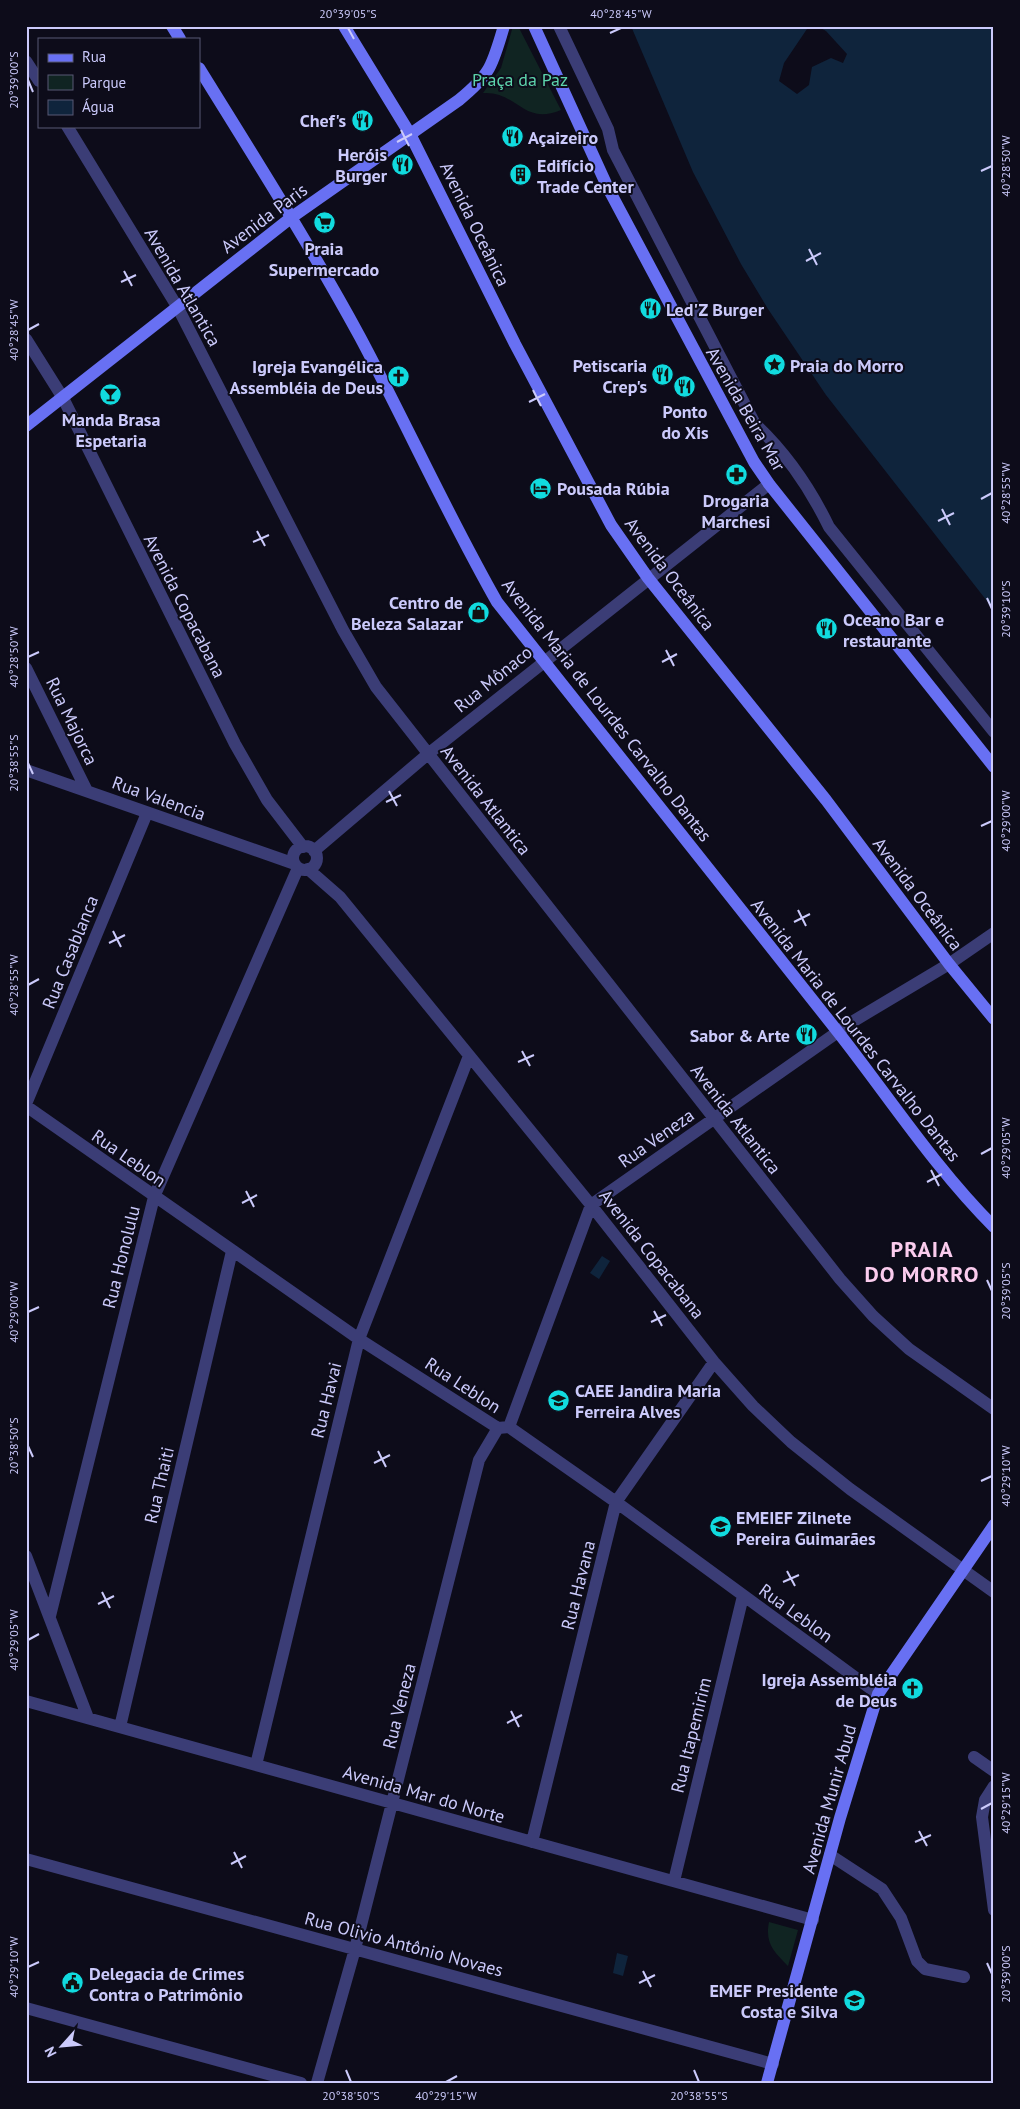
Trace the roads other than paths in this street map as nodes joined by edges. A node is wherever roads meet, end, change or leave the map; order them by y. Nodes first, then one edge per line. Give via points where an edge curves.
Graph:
1 (172, 26) edge
2 (344, 26) edge
3 (504, 26) edge
4 (534, 26) edge
5 (559, 26) edge
6 (179, 38) edge
7 (26, 60) edge
8 (200, 70) edge
9 (38, 79) edge
10 (67, 128) edge
11 (410, 134) junction
12 (292, 217) junction
13 (178, 308) junction
14 (26, 339) edge
15 (62, 398) junction
16 (26, 426) edge
17 (769, 484) junction
18 (648, 578) junction
19 (544, 661) junction
20 (26, 668) edge
21 (994, 732) edge
22 (428, 754) junction
23 (994, 767) edge
24 (26, 770) edge
25 (86, 789) junction
26 (146, 813) junction
27 (303, 858) junction
28 (994, 933) edge
29 (949, 964) junction
30 (994, 1019) edge
31 (838, 1032) junction
32 (469, 1056) junction
33 (26, 1105) edge
34 (713, 1119) junction
35 (154, 1197) junction
36 (591, 1204) junction
37 (994, 1227) edge
38 (232, 1251) junction
39 (359, 1339) junction
40 (714, 1362) junction
41 (994, 1410) edge
42 (503, 1428) junction
43 (616, 1502) junction
44 (994, 1525) edge
45 (26, 1556) edge
46 (962, 1570) junction
47 (994, 1592) edge
48 (743, 1596) junction
49 (50, 1616) junction
50 (878, 1694) junction
51 (26, 1700) edge
52 (88, 1718) junction
53 (120, 1727) junction
54 (974, 1757) dead end
55 (256, 1765) junction
56 (994, 1772) edge
57 (994, 1786) edge
58 (393, 1803) junction
59 (532, 1842) junction
60 (830, 1855) junction
61 (26, 1859) edge
62 (674, 1881) junction
63 (994, 1910) edge
64 (813, 1920) junction
65 (355, 1949) junction
66 (964, 1976) dead end
67 (26, 2008) edge
68 (772, 2064) junction
69 (301, 2083) edge
70 (317, 2083) edge
71 (767, 2083) edge

1 - 6 street
2 - 11 street, Avenida Oceânica
3 - 11 street, Avenida Paris via 489,71 480,82
4 - 17 street, Avenida Beira Mar via 608,188 711,384
5 - 21 street via 608,129 617,158 755,424 771,439 818,505 829,527
7 - 9 street
8 - 12 street, Avenida Maria de Lourdes Carvalho Dantas
10 - 13 street, Avenida Atlantica
11 - 12 street, Avenida Paris
11 - 18 street, Avenida Oceânica via 589,486 611,525
12 - 13 street, Avenida Paris
12 - 19 street, Avenida Maria de Lourdes Carvalho Dantas via 360,337 493,595
13 - 15 street, Avenida Paris
13 - 22 street, Avenida Atlantica via 343,630 376,687
14 - 15 street, Avenida Copacabana
15 - 16 street, Avenida Paris
15 - 27 street, Avenida Copacabana via 235,744
17 - 18 street, Rua Mônaco
17 - 23 street, Avenida Beira Mar
18 - 19 street, Rua Mônaco
18 - 29 street, Avenida Oceânica via 826,800
19 - 22 street, Rua Mônaco
19 - 31 street, Avenida Maria de Lourdes Carvalho Dantas
20 - 25 street, Rua Majorca
22 - 27 street, Rua Mônaco
22 - 34 street, Avenida Atlantica
24 - 25 street, Rua Valencia
25 - 26 street, Rua Valencia
26 - 27 street, Rua Valencia via 280,859
26 - 33 street, Rua Casablanca
27 - 32 street, Avenida Copacabana via 340,897
27 - 35 street, Rua Honolulu
28 - 29 street, Rua Veneza
29 - 30 street, Avenida Oceânica
29 - 31 street, Rua Veneza
31 - 34 street, Rua Veneza
31 - 37 street, Avenida Maria de Lourdes Carvalho Dantas via 968,1202
32 - 36 street, Avenida Copacabana
32 - 39 street, Rua Havai
33 - 35 street, Rua Leblon
34 - 36 street, Rua Veneza
34 - 41 street, Avenida Atlantica via 873,1316 909,1349
35 - 38 street, Rua Leblon
35 - 49 street, Rua Honolulu
36 - 40 street, Avenida Copacabana
36 - 42 street, Rua Veneza
38 - 39 street, Rua Leblon
38 - 53 street, Rua Thaiti
39 - 42 street, Rua Leblon
39 - 55 street, Rua Havai
40 - 43 street, Rua Havana
40 - 46 street, Avenida Copacabana via 791,1442
42 - 43 street, Rua Leblon
42 - 58 street, Rua Veneza via 479,1460
43 - 48 street, Rua Leblon
43 - 59 street, Rua Havana
44 - 46 street, Avenida Munir Abud
45 - 49 street
46 - 47 street, Avenida Copacabana
46 - 50 street, Avenida Munir Abud
48 - 50 street, Rua Leblon
48 - 62 street, Rua Itapemirim
49 - 52 street
50 - 60 street, Avenida Munir Abud
51 - 52 street, Avenida Mar do Norte
52 - 53 street, Avenida Mar do Norte
53 - 55 street, Avenida Mar do Norte
54 - 56 street
55 - 58 street, Avenida Mar do Norte
57 - 63 street via 985,1800 982,1817
58 - 59 street, Avenida Mar do Norte
58 - 65 street, Rua Veneza
59 - 62 street, Avenida Mar do Norte
60 - 64 street, Avenida Munir Abud
60 - 66 street via 882,1889 901,1918 917,1961 925,1968
61 - 65 street, Rua Olivio Antônio Novaes
62 - 64 street, Avenida Mar do Norte
64 - 68 street, Avenida Munir Abud
65 - 68 street, Rua Olivio Antônio Novaes
65 - 70 street, Rua Veneza
67 - 69 street
68 - 71 street, Avenida Munir Abud

